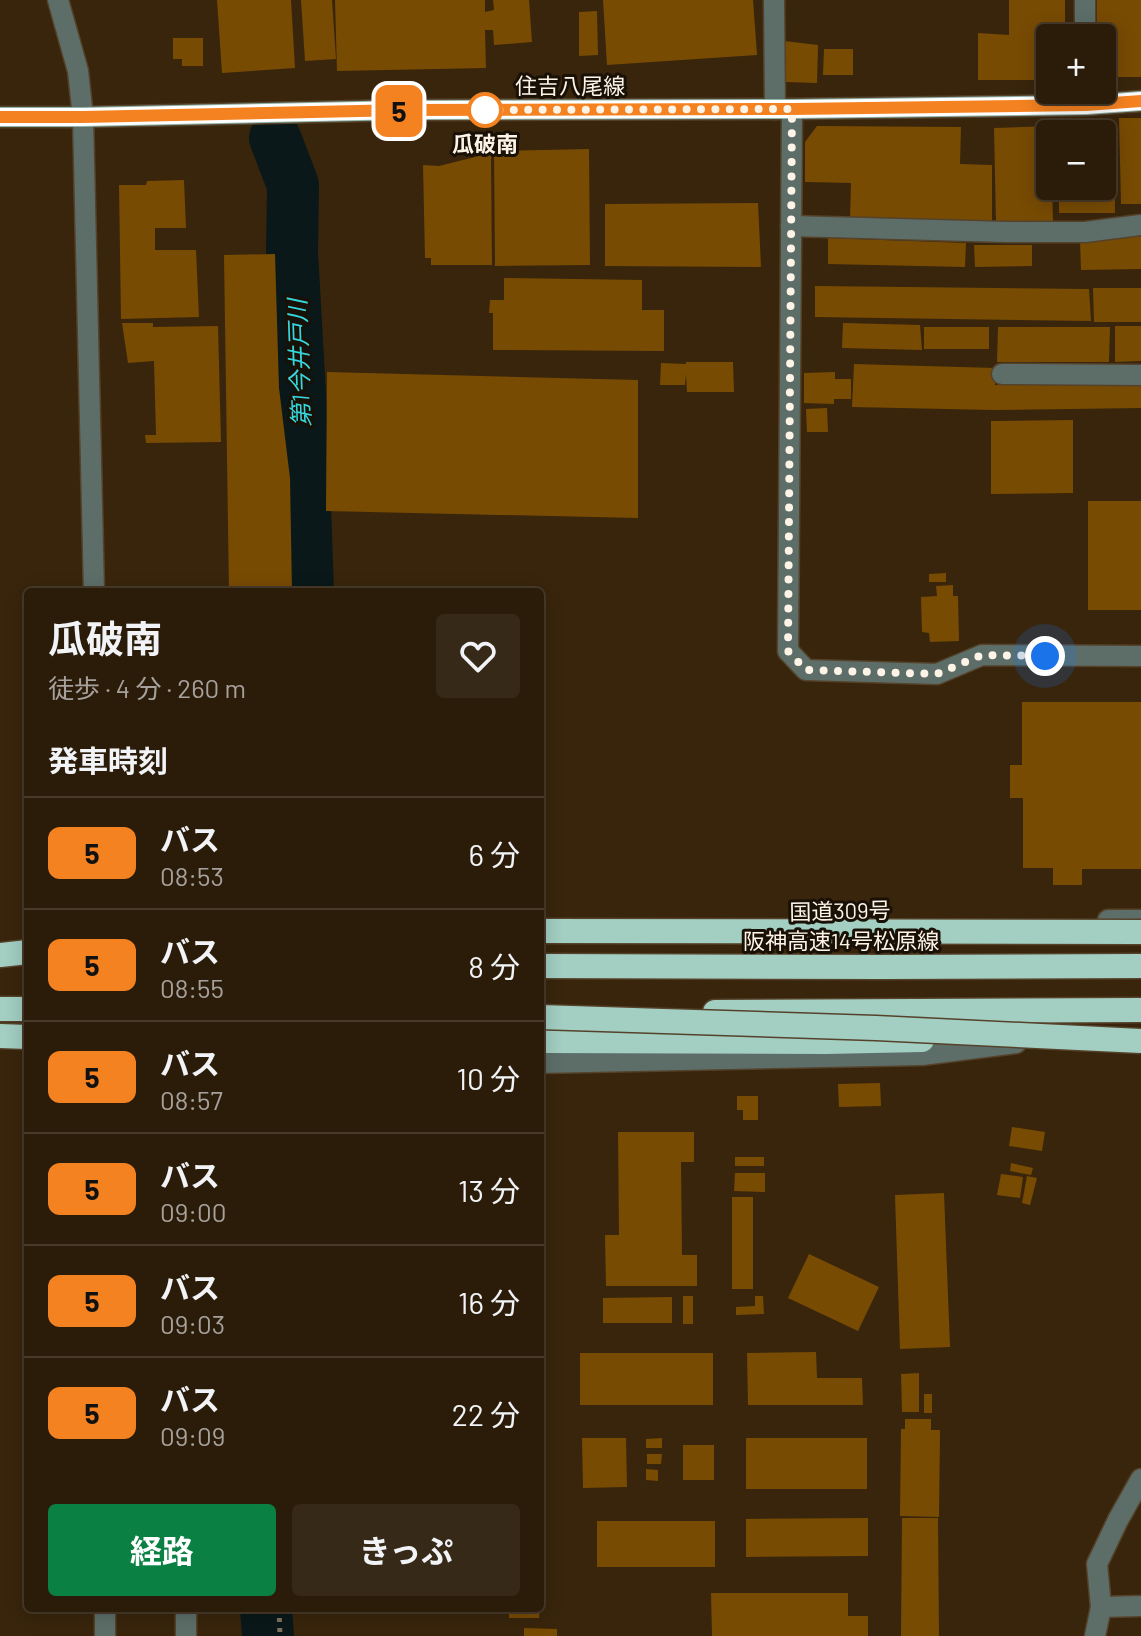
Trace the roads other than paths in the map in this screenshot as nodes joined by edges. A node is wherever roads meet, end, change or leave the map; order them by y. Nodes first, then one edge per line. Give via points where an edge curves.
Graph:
1 (58, 0) edge
2 (774, 0) edge
3 (1085, 0) edge
4 (1085, 24) edge
5 (1036, 99) edge
6 (1116, 99) edge
7 (1141, 101) edge
8 (783, 109) junction
9 (0, 117) edge
10 (83, 117) junction
11 (1141, 225) edge
12 (791, 226) junction
13 (1002, 374) dead end
14 (1141, 375) edge
15 (94, 588) edge
16 (1141, 656) edge
17 (1141, 920) edge
18 (544, 928) edge
19 (544, 928) edge
20 (1141, 930) edge
21 (544, 940) edge
22 (24, 944) edge
23 (0, 945) edge
24 (24, 952) edge
25 (0, 955) edge
26 (0, 963) edge
27 (24, 963) edge
28 (544, 966) edge
29 (1141, 966) edge
30 (0, 1009) edge
31 (24, 1009) edge
32 (1141, 1010) edge
33 (544, 1015) edge
34 (544, 1015) edge
35 (0, 1036) edge
36 (24, 1037) edge
37 (1060, 1037) junction
38 (1141, 1038) edge
39 (544, 1041) edge
40 (544, 1063) edge
41 (1141, 1479) edge
42 (1141, 1606) edge
43 (1101, 1607) junction
44 (105, 1612) edge
45 (186, 1612) edge
46 (105, 1636) edge
47 (186, 1636) edge
48 (1095, 1636) edge

1 - 10 street via 78,71
2 - 8 street
3 - 4 street
5 - 8 main road, 住吉八尾線
6 - 7 main road, 住吉八尾線
8 - 10 main road, 住吉八尾線
8 - 12 street
9 - 10 main road, 住吉八尾線
10 - 15 street
11 - 12 street via 1085,232
12 - 16 street via 788,651 806,670 937,674 982,655
13 - 14 street
17 - 18 street
19 - 20 highway, bridge
20 - 21 highway, 国道309号
22 - 23 highway
24 - 25 highway
26 - 27 highway
28 - 29 highway, 阪神高速14号松原線
30 - 31 highway
32 - 33 highway, bridge
34 - 38 highway, bridge
35 - 36 highway
37 - 38 highway
37 - 39 highway
37 - 40 street via 922,1055
41 - 43 street via 1097,1564
42 - 43 street
43 - 48 street
44 - 46 street
45 - 47 street

